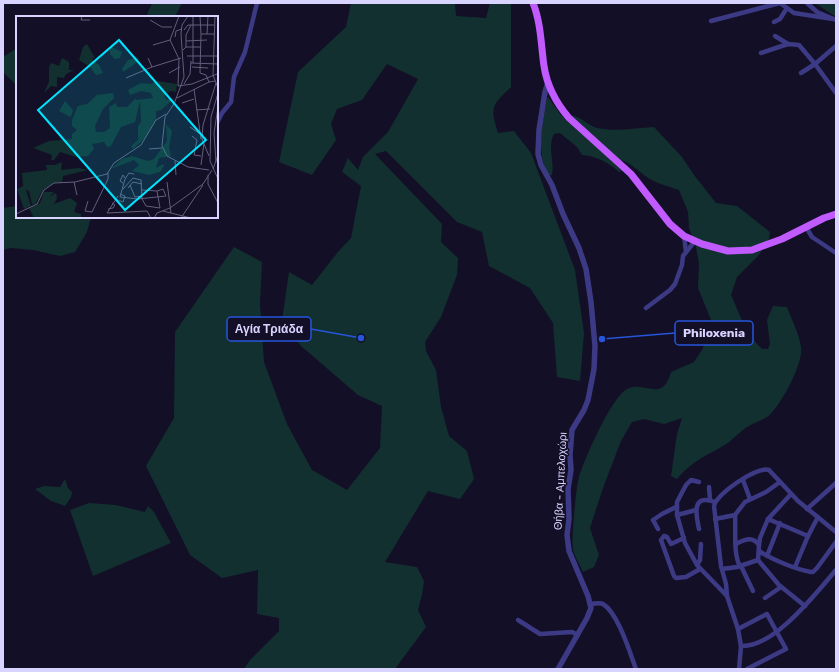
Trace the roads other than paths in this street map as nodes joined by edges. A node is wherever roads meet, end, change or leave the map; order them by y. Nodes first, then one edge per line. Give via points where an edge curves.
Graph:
1 (257, 3) edge
2 (533, 3) edge
3 (780, 3) edge
4 (807, 3) edge
5 (787, 8) junction
6 (834, 20) edge
7 (711, 21) dead end
8 (774, 22) dead end
9 (774, 36) dead end
10 (788, 44) junction
11 (836, 46) edge
12 (761, 53) dead end
13 (815, 64) junction
14 (801, 73) dead end
15 (548, 82) junction
16 (836, 93) edge
17 (218, 121) edge
18 (836, 214) edge
19 (806, 227) junction
20 (684, 236) junction
21 (695, 241) junction
22 (686, 252) junction
23 (836, 253) edge
24 (646, 308) dead end
25 (742, 480) junction
26 (699, 482) dead end
27 (780, 482) junction
28 (836, 483) edge
29 (709, 488) dead end
30 (791, 494) junction
31 (750, 499) junction
32 (712, 501) junction
33 (676, 507) junction
34 (807, 509) junction
35 (696, 510) junction
36 (677, 515) junction
37 (735, 515) junction
38 (818, 517) junction
39 (715, 519) junction
40 (768, 519) junction
41 (780, 523) junction
42 (658, 529) dead end
43 (699, 529) dead end
44 (836, 532) edge
45 (808, 536) junction
46 (684, 538) junction
47 (836, 542) edge
48 (701, 544) dead end
49 (736, 544) junction
50 (759, 545) junction
51 (759, 551) junction
52 (767, 556) junction
53 (758, 560) junction
54 (740, 566) junction
55 (699, 567) junction
56 (795, 567) junction
57 (722, 569) junction
58 (836, 570) edge
59 (781, 587) junction
60 (752, 591) dead end
61 (727, 596) junction
62 (765, 598) dead end
63 (590, 604) junction
64 (805, 606) junction
65 (518, 620) dead end
66 (738, 629) junction
67 (776, 631) junction
68 (578, 635) junction
69 (741, 646) junction
70 (756, 667) edge
71 (558, 669) edge
72 (636, 669) edge
73 (739, 669) edge
74 (748, 669) edge

1 - 17 street via 245,52 234,77 231,102
2 - 15 main road
3 - 5 street
3 - 7 street
4 - 6 street via 817,12
5 - 6 street via 794,13
5 - 8 street via 780,19
9 - 10 street
10 - 12 street
10 - 13 street via 798,44
11 - 13 street
13 - 14 street
13 - 16 street
15 - 20 main road via 569,118 631,174 670,224
15 - 63 street, Θήβα - Αμπελοχώρι via 539,130 538,154 586,269 593,321 595,357 592,383 586,405 572,430 567,535 569,551
18 - 19 main road
19 - 21 main road via 766,245 744,251 728,251
19 - 23 street via 812,236
20 - 21 main road
20 - 22 street
21 - 22 street
22 - 24 street via 675,284
25 - 27 street via 765,468
25 - 31 street
25 - 32 street
26 - 33 street via 692,480 686,485
27 - 30 street
27 - 31 street
28 - 34 street
29 - 32 street
30 - 34 street
30 - 40 street
31 - 37 street
32 - 35 street via 700,501
32 - 39 street
33 - 36 street
33 - 42 street via 653,520
34 - 38 street
35 - 36 street
35 - 43 street
36 - 46 street
37 - 39 street
37 - 49 street
38 - 44 street
38 - 45 street
39 - 57 street
40 - 41 street
40 - 50 street
41 - 45 street
41 - 52 street
45 - 56 street
46 - 55 street
46 - 55 street via 671,544 667,537 664,536 661,540 674,576 686,577
47 - 56 street via 813,572
48 - 55 street
49 - 50 street via 751,538
49 - 54 street via 737,561
50 - 51 street
51 - 52 street
51 - 53 street
52 - 56 street
53 - 54 street
53 - 59 street
54 - 57 street
54 - 60 street
55 - 61 street
57 - 61 street
58 - 64 street
59 - 62 street
59 - 64 street
61 - 66 street
63 - 68 street via 590,614
63 - 72 street via 601,603 610,611
64 - 67 street
65 - 68 street via 540,634 572,632
66 - 67 street via 767,614
66 - 69 street
67 - 69 street via 752,646
67 - 70 street via 786,649
68 - 71 street
69 - 73 street
70 - 74 street

